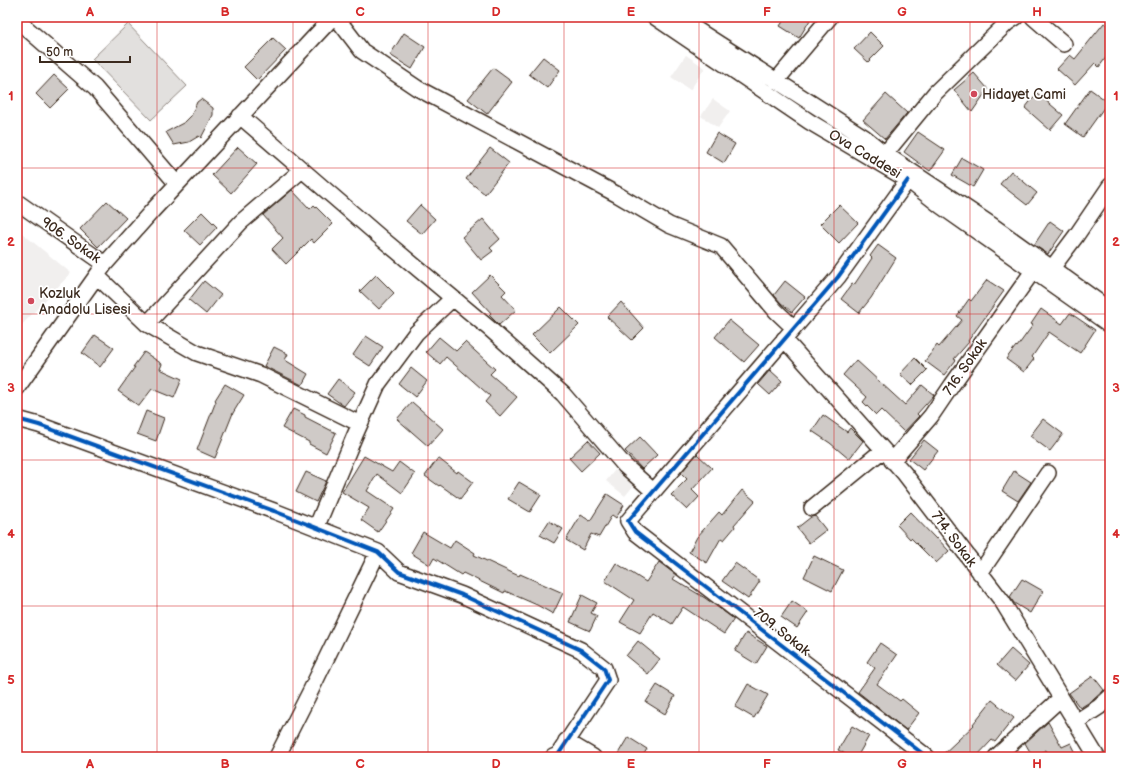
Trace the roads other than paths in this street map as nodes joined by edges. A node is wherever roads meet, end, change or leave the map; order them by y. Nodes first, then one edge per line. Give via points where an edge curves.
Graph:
1 (334, 17) edge
2 (655, 17) edge
3 (677, 17) edge
4 (830, 17) edge
5 (1016, 17) edge
6 (1033, 17) edge
7 (17, 20) edge
8 (1064, 44) dead end
9 (776, 81) junction
10 (240, 116) junction
11 (885, 154) junction
12 (302, 170) junction
13 (908, 180) junction
14 (177, 184) junction
15 (1110, 186) edge
16 (17, 202) edge
17 (1052, 268) junction
18 (101, 270) junction
19 (1034, 271) junction
20 (453, 298) junction
21 (1110, 310) edge
22 (147, 324) junction
23 (1110, 325) edge
24 (794, 328) junction
25 (784, 340) junction
26 (17, 388) edge
27 (17, 419) edge
28 (360, 424) junction
29 (888, 455) junction
30 (1048, 473) dead end
31 (653, 491) junction
32 (812, 508) dead end
33 (316, 528) junction
34 (378, 552) junction
35 (980, 573) junction
36 (1110, 697) edge
37 (1061, 698) junction
38 (1076, 722) junction
39 (566, 741) junction
40 (911, 752) edge
41 (277, 757) edge
42 (553, 757) edge
43 (593, 757) edge
44 (927, 757) edge
45 (996, 757) edge
46 (1097, 757) edge

1 - 10 street
1 - 24 street via 362,51 416,88 618,195 669,225 721,246 776,311
2 - 13 street, Ova Caddesi via 810,122
3 - 9 street, Ova Caddesi
4 - 9 street
5 - 11 street via 935,93
6 - 8 street
7 - 14 street via 95,88
9 - 11 street, Ova Caddesi via 864,137
10 - 12 street
10 - 14 street
11 - 17 street, Ova Caddesi
12 - 20 street
12 - 22 street via 241,222
13 - 19 street, Ova Caddesi
13 - 24 street via 838,276
14 - 18 street
15 - 17 street
16 - 18 street, 906. Sokak
17 - 21 street, Ova Caddesi
18 - 22 street, 906. Sokak
18 - 26 street
19 - 23 street, Ova Caddesi
19 - 29 street, 716. Sokak via 931,416
20 - 28 street via 416,333 378,384
20 - 31 street via 563,394 625,466
22 - 28 street, 906. Sokak via 197,353 261,375
24 - 25 street
25 - 29 street, 714. Sokak
25 - 31 street
27 - 33 street
28 - 33 street
29 - 32 street, 716. Sokak
29 - 35 street, 714. Sokak
30 - 35 street
31 - 40 street, 709. Sokak via 628,521 635,532
33 - 34 street
34 - 39 street via 399,572 462,595 581,650 604,668 608,680
34 - 41 street
35 - 37 street, 714. Sokak via 1002,601
36 - 38 street
37 - 38 street, 714. Sokak
37 - 45 street
38 - 46 street, 714. Sokak
39 - 42 street via 558,755
39 - 43 street
40 - 44 street, 709. Sokak

